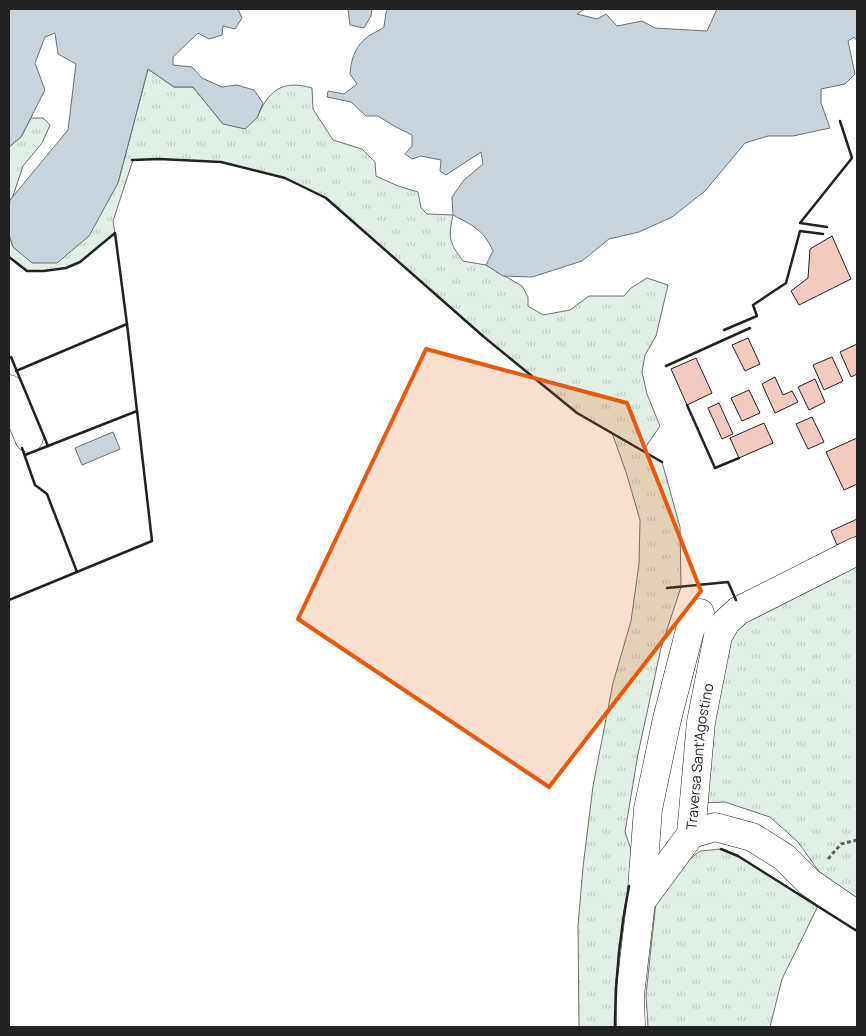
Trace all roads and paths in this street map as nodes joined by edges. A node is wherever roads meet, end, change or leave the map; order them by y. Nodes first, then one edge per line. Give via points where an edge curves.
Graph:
1 (9, 389) edge
2 (29, 438) dead end
3 (857, 551) edge
4 (700, 613) dead end
5 (667, 719) junction
6 (701, 722) junction
7 (691, 834) junction
8 (857, 840) edge
9 (809, 882) junction
10 (641, 902) junction
11 (857, 915) edge
12 (631, 1027) edge

1 - 2 street
3 - 6 street, Traversa Sant'Agostino via 738,611 726,622 718,636
4 - 5 street via 690,630
5 - 6 street
5 - 10 street via 648,809
6 - 7 street, Traversa Sant'Agostino
7 - 9 street via 715,827 752,837 784,857
7 - 10 street, Traversa Sant'Agostino
8 - 9 path via 841,844
9 - 11 street
10 - 12 street, Traversa Sant'Agostino via 630,995

